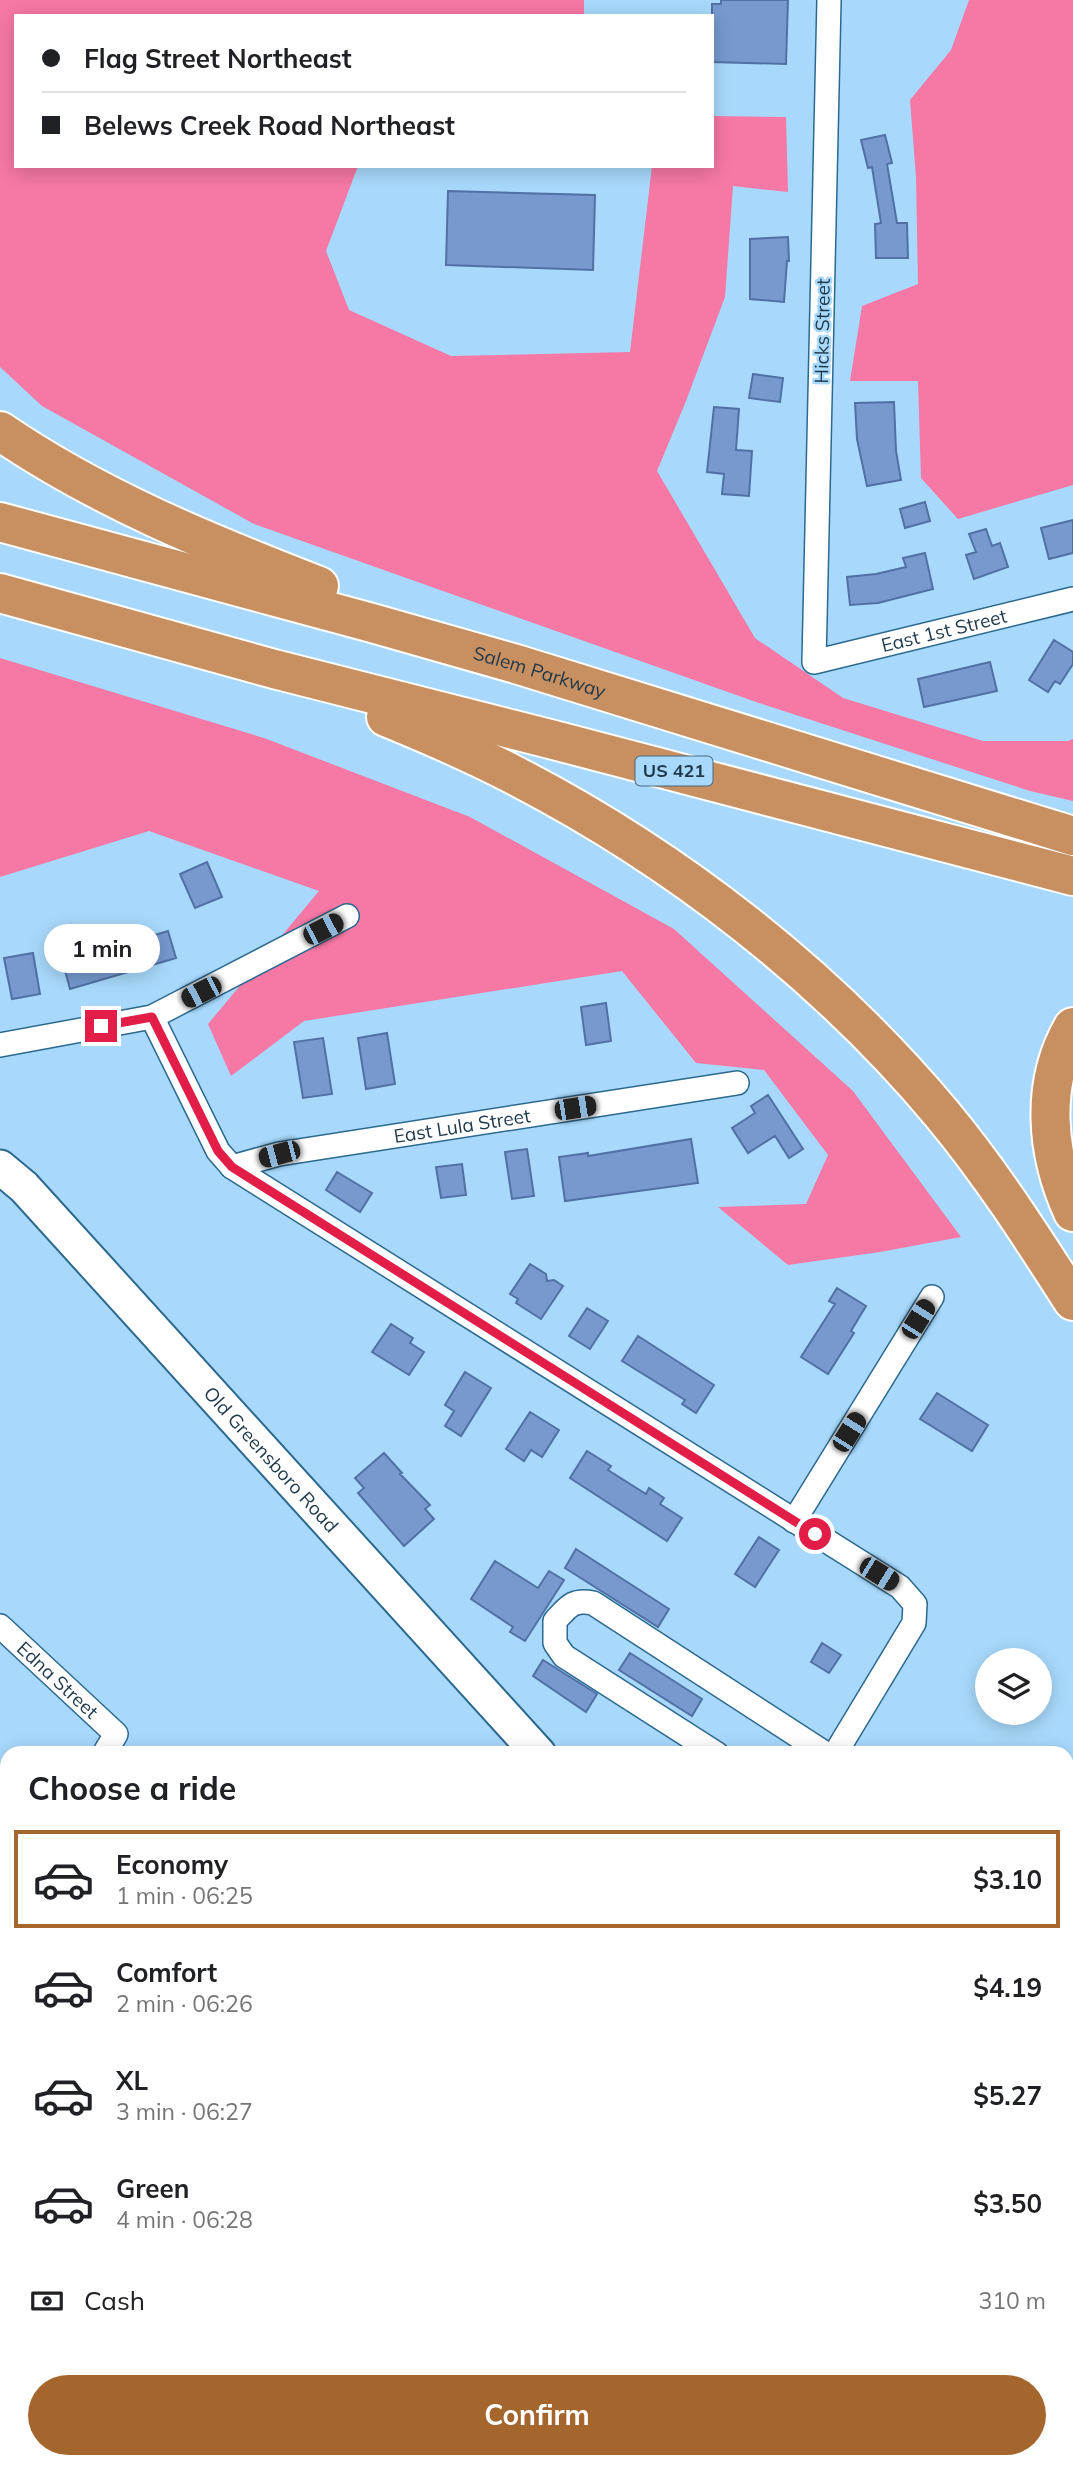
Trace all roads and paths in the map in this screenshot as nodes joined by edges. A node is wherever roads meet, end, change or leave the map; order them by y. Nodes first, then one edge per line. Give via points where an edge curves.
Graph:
1 (829, 0) edge
2 (0, 431) edge
3 (0, 522) edge
4 (0, 593) edge
5 (1073, 599) edge
6 (814, 662) joint
7 (516, 664) junction
8 (274, 669) junction
9 (1073, 836) edge
10 (1073, 876) edge
11 (347, 916) dead end
12 (152, 1017) junction
13 (1073, 1027) edge
14 (0, 1045) edge
15 (737, 1083) dead end
16 (0, 1167) edge
17 (232, 1167) junction
18 (1073, 1212) edge
19 (932, 1297) dead end
20 (1073, 1301) edge
21 (794, 1521) junction
22 (0, 1626) edge
23 (110, 1744) edge
24 (533, 1746) edge
25 (705, 1746) edge
26 (814, 1746) edge
27 (840, 1746) edge

1 - 6 street, Hicks Street
2 - 7 highway via 155,518
3 - 7 highway, Salem Parkway
4 - 8 highway, US 421
5 - 6 street, East 1st Street
7 - 9 highway, Salem Parkway
8 - 10 highway, US 421
8 - 20 highway via 517,777 629,843 734,915 842,1010 942,1114
11 - 12 street
12 - 14 street
12 - 17 street via 218,1151
13 - 18 highway via 1058,1057 1050,1105 1059,1175
15 - 17 street, East Lula Street via 279,1154
16 - 24 street, Old Greensboro Road via 24,1186
17 - 21 street
19 - 21 street
21 - 27 street via 900,1587 915,1604 914,1623
22 - 23 street, Edna Street
25 - 26 street via 564,1656 555,1643 555,1621 569,1605 593,1603

